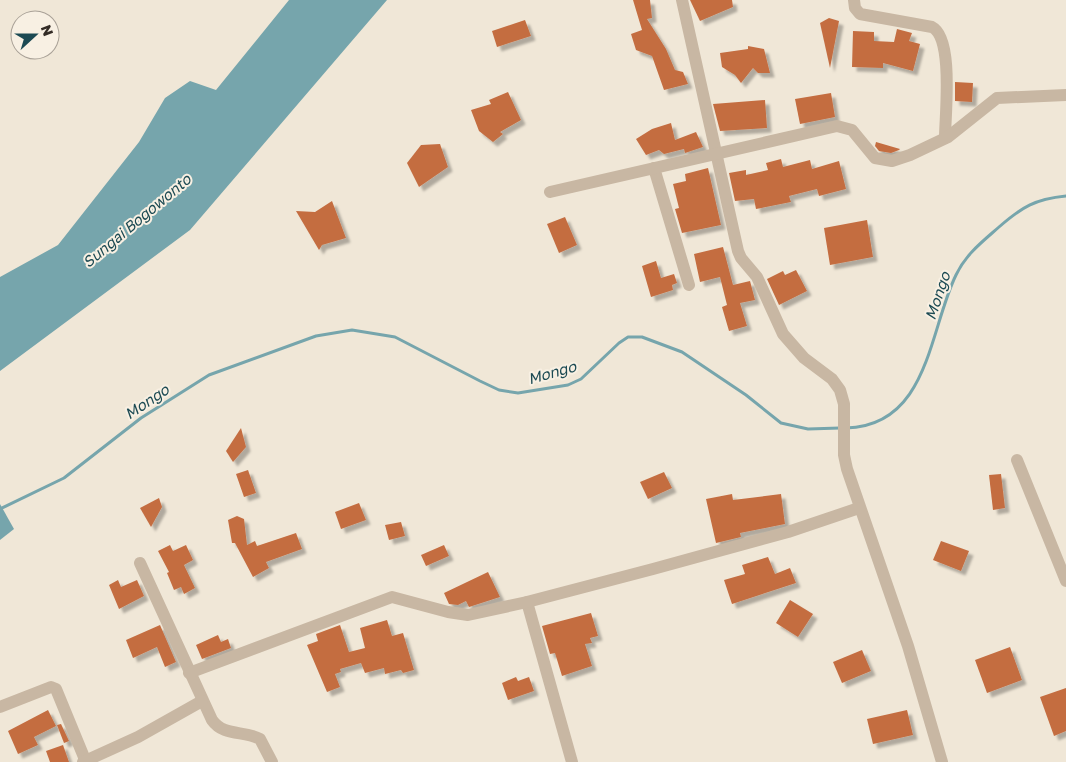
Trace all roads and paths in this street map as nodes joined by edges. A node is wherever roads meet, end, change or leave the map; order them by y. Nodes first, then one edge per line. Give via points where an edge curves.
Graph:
1 (682, 0) edge
2 (854, 0) edge
3 (1066, 94) edge
4 (945, 138) junction
5 (716, 153) junction
6 (654, 168) junction
7 (550, 192) dead end
8 (689, 285) dead end
9 (1017, 460) dead end
10 (859, 508) junction
11 (140, 563) dead end
12 (1066, 581) edge
13 (527, 602) junction
14 (189, 673) junction
15 (202, 701) junction
16 (0, 706) edge
17 (85, 762) edge
18 (272, 762) edge
19 (572, 762) edge
20 (942, 762) edge

1 - 5 street
2 - 4 street via 860,14 932,27 939,32 946,60
3 - 4 street via 997,98
4 - 5 street via 901,159 880,160 852,130 837,126
5 - 6 street
5 - 10 street via 741,258 757,277 783,334 840,390 844,404 844,455
6 - 7 street
6 - 8 street
9 - 12 street
10 - 13 street via 778,535
10 - 20 street via 908,646
11 - 14 street
13 - 14 street via 464,615 392,597
13 - 19 street
14 - 15 street
15 - 17 street
15 - 18 street via 219,728 258,738
16 - 17 street via 51,687 56,689

